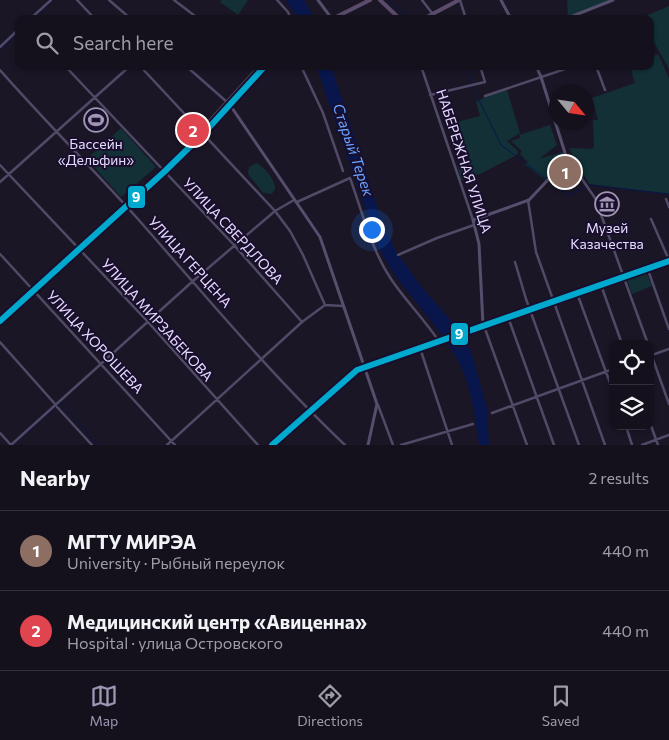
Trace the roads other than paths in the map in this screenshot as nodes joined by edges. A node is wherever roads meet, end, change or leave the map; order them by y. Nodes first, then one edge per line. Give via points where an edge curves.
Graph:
1 (51, 0) edge
2 (78, 0) edge
3 (108, 0) edge
4 (174, 0) edge
5 (277, 0) edge
6 (318, 0) edge
7 (370, 0) edge
8 (380, 0) edge
9 (422, 0) edge
10 (460, 0) edge
11 (501, 0) edge
12 (613, 0) edge
13 (432, 13) junction
14 (578, 14) edge
15 (34, 15) edge
16 (91, 15) edge
17 (125, 15) edge
18 (194, 15) edge
19 (289, 15) edge
20 (329, 15) edge
21 (340, 15) edge
22 (396, 15) edge
23 (429, 15) edge
24 (465, 15) edge
25 (509, 15) edge
26 (15, 33) edge
27 (0, 47) edge
28 (0, 70) edge
29 (69, 70) edge
30 (125, 70) edge
31 (144, 70) edge
32 (191, 70) edge
33 (259, 70) edge
34 (302, 70) edge
35 (424, 70) edge
36 (481, 70) edge
37 (538, 70) edge
38 (563, 70) edge
39 (598, 70) edge
40 (542, 78) junction
41 (605, 90) dead end
42 (430, 95) junction
43 (485, 96) dead end
44 (94, 97) junction
45 (229, 103) junction
46 (204, 132) junction
47 (56, 133) junction
48 (566, 156) junction
49 (0, 165) edge
50 (164, 171) junction
51 (343, 171) dead end
52 (9, 174) junction
53 (0, 182) edge
54 (666, 199) dead end
55 (296, 200) junction
56 (528, 200) junction
57 (126, 205) junction
58 (669, 207) edge
59 (275, 211) junction
60 (651, 219) dead end
61 (473, 220) junction
62 (474, 225) junction
63 (234, 246) junction
64 (79, 248) junction
65 (0, 254) edge
66 (398, 255) dead end
67 (669, 261) edge
68 (515, 262) dead end
69 (648, 270) junction
70 (625, 277) junction
71 (193, 281) junction
72 (601, 285) junction
73 (33, 290) junction
74 (577, 293) junction
75 (554, 301) junction
76 (325, 305) junction
77 (343, 306) junction
78 (530, 309) junction
79 (508, 316) junction
80 (0, 320) edge
81 (148, 322) junction
82 (302, 322) junction
83 (483, 324) junction
84 (669, 330) edge
85 (440, 340) junction
86 (621, 340) edge
87 (647, 340) edge
88 (0, 342) edge
89 (419, 347) junction
90 (669, 349) edge
91 (654, 354) edge
92 (263, 360) junction
93 (102, 363) junction
94 (654, 363) edge
95 (364, 367) junction
96 (609, 371) edge
97 (606, 372) junction
98 (582, 380) junction
99 (611, 385) edge
100 (559, 389) junction
101 (536, 397) junction
102 (216, 400) junction
103 (377, 404) junction
104 (669, 404) edge
105 (56, 405) junction
106 (512, 406) junction
107 (309, 410) junction
108 (492, 413) dead end
109 (473, 424) dead end
110 (627, 430) edge
111 (652, 430) edge
112 (446, 432) junction
113 (0, 433) edge
114 (669, 435) edge
115 (656, 440) junction
116 (172, 441) junction
117 (11, 445) edge
118 (92, 445) edge
119 (167, 445) edge
120 (175, 445) edge
121 (258, 445) edge
122 (272, 445) edge
123 (345, 445) edge
124 (368, 445) edge
125 (393, 445) edge
126 (401, 445) edge
127 (452, 445) edge
128 (527, 445) edge
129 (554, 445) edge
130 (579, 445) edge
131 (605, 445) edge
132 (632, 445) edge
133 (642, 445) edge
134 (658, 445) edge

1 - 15 street
2 - 16 street
3 - 17 street
4 - 18 street
5 - 19 street
6 - 20 street
7 - 21 main road
8 - 22 main road
9 - 13 street
10 - 13 main road
10 - 24 street
11 - 25 street
12 - 14 street
13 - 23 main road
26 - 27 street
28 - 47 street, УЛИЦА ГЕРЦЕНА
29 - 44 street, УЛИЦА СВЕРДЛОВА
30 - 44 street
31 - 46 street
32 - 45 street
33 - 45 main road
34 - 51 street via 324,113
35 - 42 street, НАБЕРЕЖНАЯ УЛИЦА
36 - 42 street via 485,82
37 - 40 street
38 - 40 street
39 - 41 street
40 - 43 street
40 - 48 street
42 - 61 street, НАБЕРЕЖНАЯ УЛИЦА
44 - 47 street
44 - 50 street, УЛИЦА СВЕРДЛОВА
45 - 46 main road
45 - 55 street
46 - 50 main road
46 - 59 street
47 - 52 street
47 - 57 street, УЛИЦА ГЕРЦЕНА
48 - 56 street via 562,165
48 - 70 street via 595,198
49 - 52 street, УЛИЦА МИРЗАБЕКОВА
50 - 57 main road
50 - 63 street, УЛИЦА СВЕРДЛОВА
52 - 53 street
52 - 64 street, УЛИЦА МИРЗАБЕКОВА
54 - 58 street
55 - 59 street
55 - 77 street via 320,237
55 - 85 street via 350,178 382,264
56 - 61 street
56 - 75 street via 536,252
57 - 64 main road
57 - 71 street, УЛИЦА ГЕРЦЕНА
59 - 63 street
59 - 76 street via 304,255
60 - 67 street
61 - 62 street, НАБЕРЕЖНАЯ УЛИЦА
62 - 66 street
62 - 83 street, НАБЕРЕЖНАЯ УЛИЦА via 479,244
63 - 71 street
63 - 82 street, УЛИЦА СВЕРДЛОВА
64 - 73 main road
64 - 81 street, УЛИЦА МИРЗАБЕКОВА
65 - 73 street, УЛИЦА ХОРОШЕВА
67 - 69 street
68 - 78 street
69 - 70 street
69 - 84 street
70 - 72 street
70 - 87 street
71 - 81 street
71 - 92 street, УЛИЦА ГЕРЦЕНА
72 - 74 street
72 - 86 street
73 - 80 main road
73 - 93 street, УЛИЦА ХОРОШЕВА
74 - 75 street
74 - 97 street
75 - 78 street
75 - 98 street
76 - 77 street
76 - 82 street
77 - 95 street
78 - 79 street
78 - 100 street
79 - 83 street
79 - 101 street
81 - 93 street
81 - 102 street, УЛИЦА МИРЗАБЕКОВА
82 - 92 street
83 - 85 street
83 - 106 street
85 - 89 street
88 - 105 street
89 - 95 street
89 - 112 street
90 - 91 street
92 - 102 street
92 - 107 street, УЛИЦА ГЕРЦЕНА
93 - 105 street
93 - 116 street, УЛИЦА ХОРОШЕВА
94 - 104 street
95 - 103 street
95 - 107 street
96 - 97 street
97 - 98 street
97 - 99 street
98 - 100 street
98 - 131 street
100 - 101 street
100 - 130 street
101 - 106 street
101 - 129 street
102 - 116 street
102 - 121 street, УЛИЦА МИРЗАБЕКОВА
103 - 124 street
103 - 125 street
105 - 117 street
105 - 118 street
106 - 108 street
106 - 128 street
107 - 122 street
107 - 123 street, УЛИЦА ГЕРЦЕНА
109 - 112 street
110 - 132 street
111 - 115 street
112 - 126 street
112 - 127 street
113 - 117 street
114 - 115 street
115 - 133 street
115 - 134 street
116 - 119 street
116 - 120 street, УЛИЦА ХОРОШЕВА

